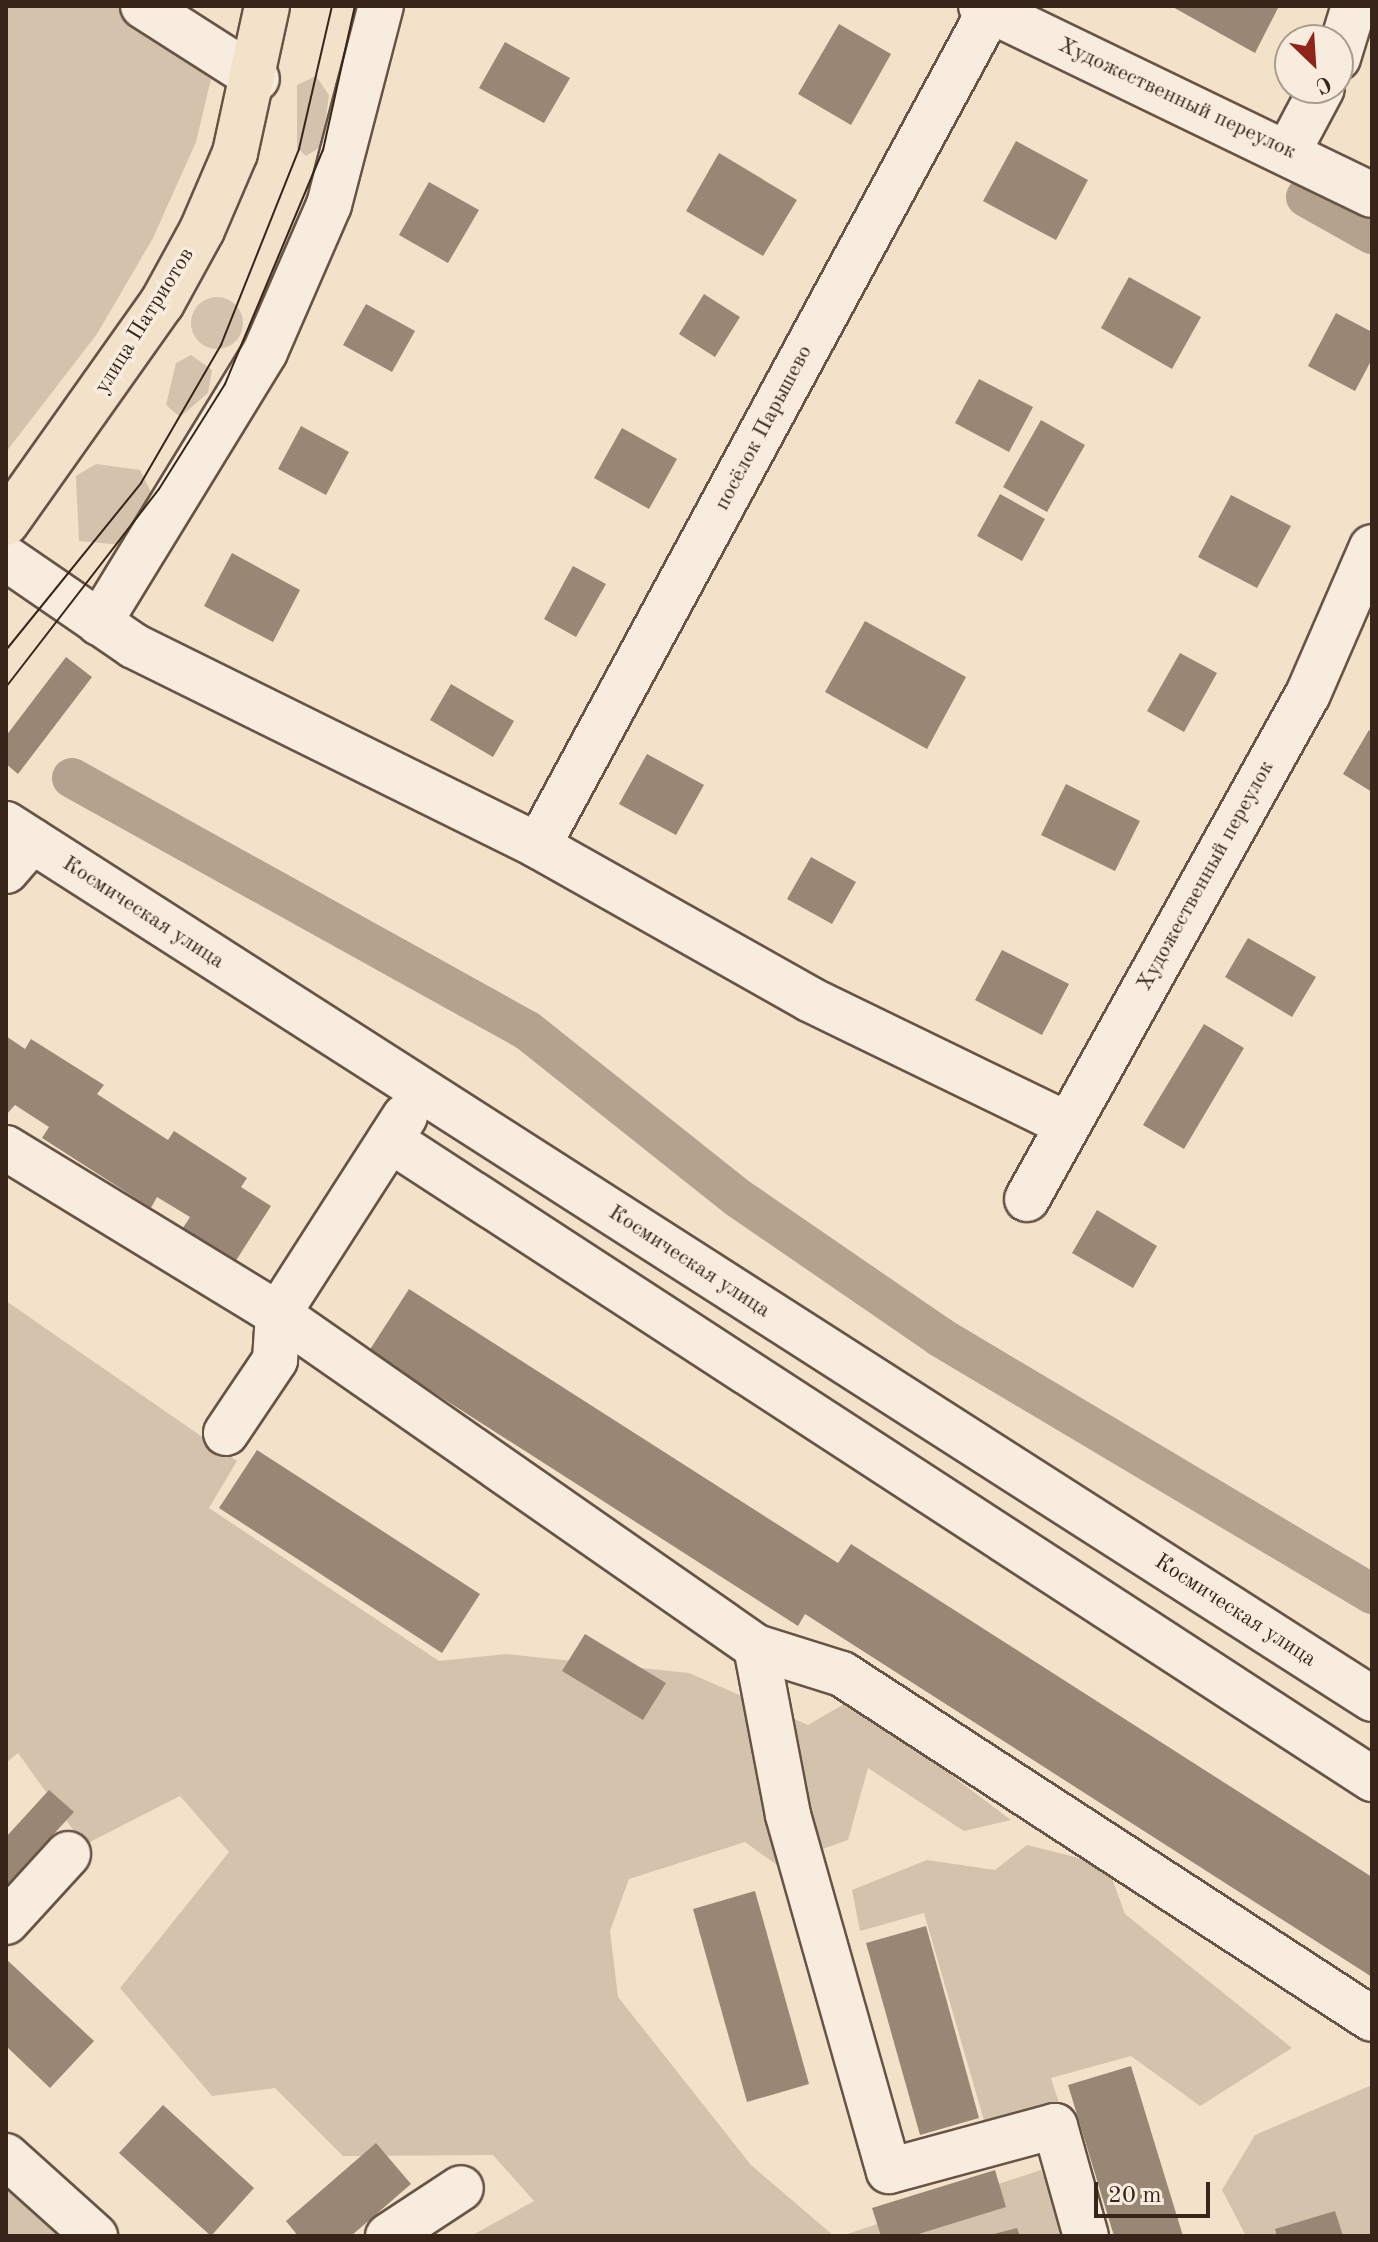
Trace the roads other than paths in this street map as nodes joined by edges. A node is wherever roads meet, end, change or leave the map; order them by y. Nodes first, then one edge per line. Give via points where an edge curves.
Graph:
1 (143, 6) edge
2 (267, 6) edge
3 (381, 6) edge
4 (986, 8) edge
5 (257, 79) junction
6 (1314, 104) edge
7 (1288, 152) junction
8 (1372, 195) edge
9 (6, 523) edge
10 (1372, 547) edge
11 (6, 558) edge
12 (99, 623) junction
13 (15, 845) edge
14 (538, 846) junction
15 (421, 1090) junction
16 (1067, 1124) junction
17 (390, 1140) junction
18 (6, 1148) edge
19 (1027, 1199) dead end
20 (278, 1314) junction
21 (226, 1433) dead end
22 (756, 1647) junction
23 (1372, 1699) edge
24 (1372, 1779) edge
25 (68, 1854) dead end
26 (6, 1922) edge
27 (1372, 2019) edge
28 (6, 2156) edge
29 (461, 2188) dead end
30 (95, 2236) edge
31 (388, 2236) edge
32 (1086, 2236) edge

1 - 5 street
2 - 5 main road, улица Патриотов
3 - 12 street via 329,205 265,352
4 - 7 street, Художественный переулок
4 - 14 street, посёлок Парышево
5 - 9 main road, улица Патриотов via 235,153 162,303
6 - 7 street
7 - 8 street, Художественный переулок
10 - 16 street, Художественный переулок via 1308,694
11 - 12 street
12 - 14 street
13 - 15 street, Космическая улица
14 - 16 street via 809,999
15 - 17 street
15 - 23 street, Космическая улица
16 - 19 street, Художественный переулок
17 - 20 street
17 - 24 street
18 - 20 street
20 - 21 street via 275,1360
20 - 22 street
22 - 27 street via 842,1674
22 - 32 street via 788,1815 889,2171 1055,2126
25 - 26 street
28 - 30 street
29 - 31 street

